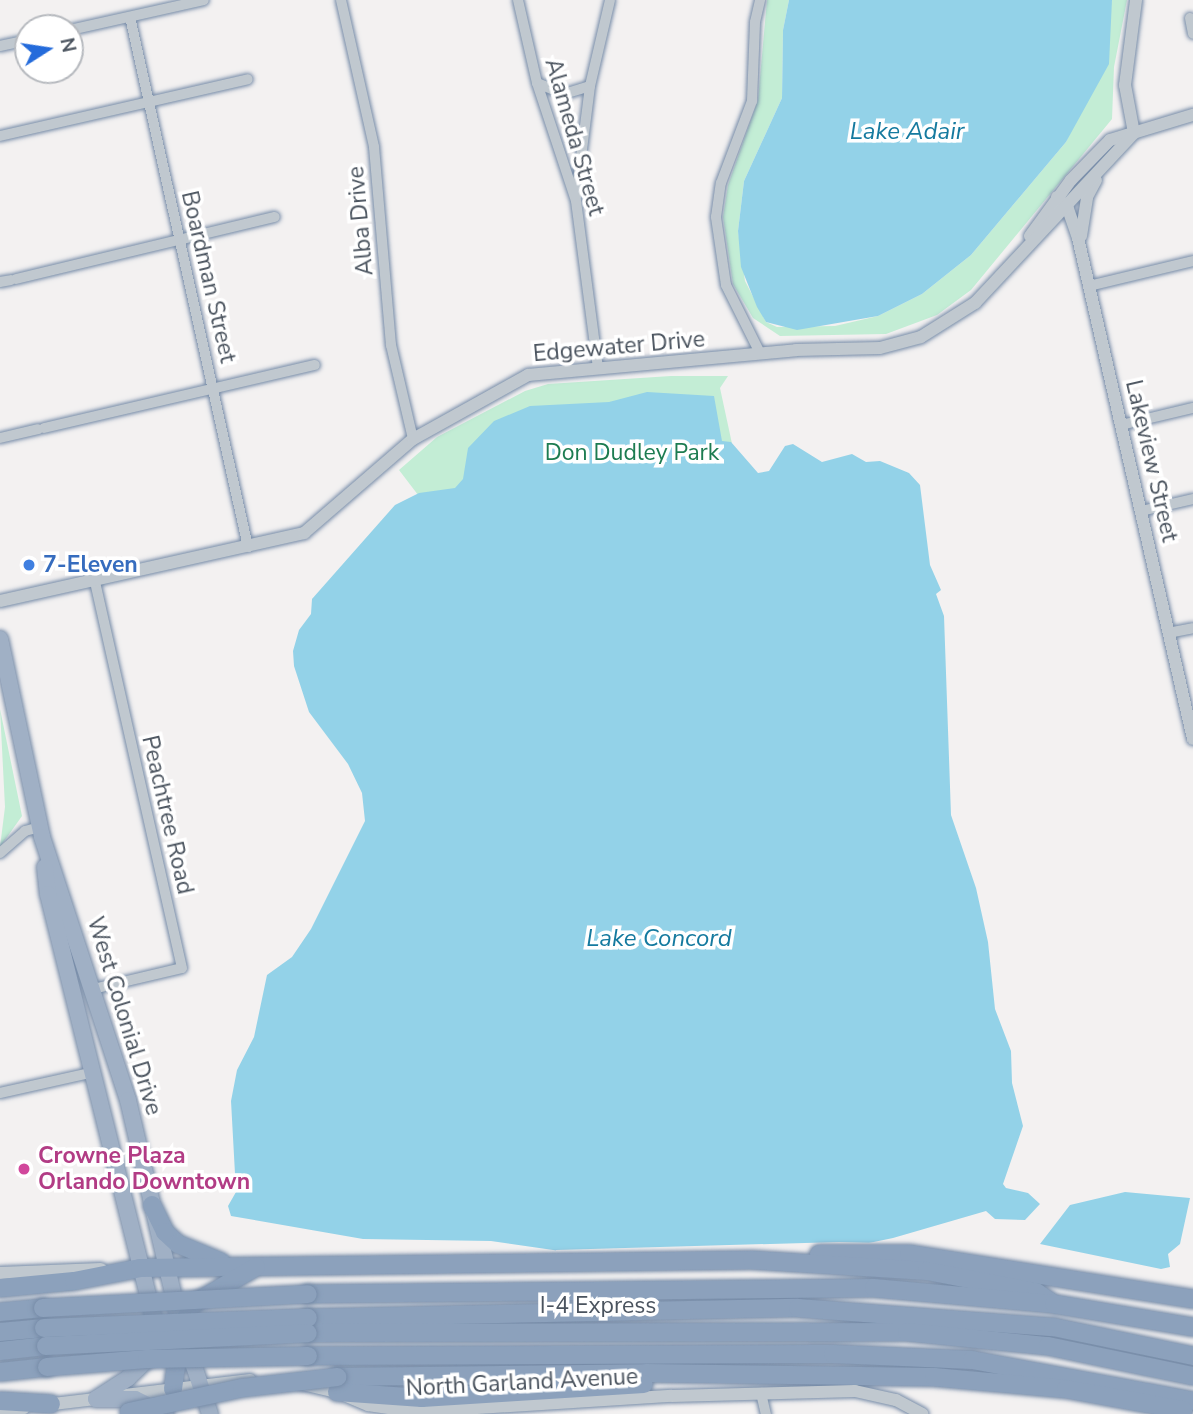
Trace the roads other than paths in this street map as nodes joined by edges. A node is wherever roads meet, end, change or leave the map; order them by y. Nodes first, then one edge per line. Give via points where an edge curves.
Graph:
1 (204, 0) edge
2 (341, 0) edge
3 (518, 0) edge
4 (610, 0) edge
5 (760, 0) edge
6 (1136, 0) edge
7 (166, 4) edge
8 (130, 16) junction
9 (1189, 18) dead end
10 (84, 27) edge
11 (1193, 34) edge
12 (248, 79) dead end
13 (537, 83) junction
14 (590, 86) junction
15 (149, 102) junction
16 (1193, 115) edge
17 (1134, 133) junction
18 (0, 136) edge
19 (1106, 161) junction
20 (576, 201) junction
21 (1061, 202) junction
22 (275, 217) dead end
23 (179, 241) junction
24 (1081, 252) junction
25 (1193, 261) edge
26 (0, 282) edge
27 (1089, 286) junction
28 (760, 354) junction
29 (315, 365) dead end
30 (598, 369) junction
31 (214, 387) junction
32 (1193, 408) edge
33 (1121, 425) junction
34 (0, 438) edge
35 (413, 439) junction
36 (1193, 499) edge
37 (1140, 511) junction
38 (248, 547) junction
39 (95, 581) junction
40 (0, 601) edge
41 (1193, 628) edge
42 (1168, 633) junction
43 (0, 639) edge
44 (3, 671) edge
45 (1193, 739) edge
46 (41, 832) junction
47 (0, 853) edge
48 (93, 989) junction
49 (94, 1072) junction
50 (0, 1093) edge
51 (152, 1205) junction
52 (752, 1260) junction
53 (230, 1266) junction
54 (259, 1266) junction
55 (167, 1267) junction
56 (140, 1268) junction
57 (0, 1273) edge
58 (0, 1287) edge
59 (1193, 1299) edge
60 (1054, 1304) junction
61 (0, 1312) edge
62 (180, 1321) junction
63 (308, 1325) junction
64 (1193, 1327) edge
65 (0, 1332) edge
66 (45, 1337) junction
67 (161, 1346) junction
68 (0, 1351) edge
69 (1193, 1356) edge
70 (0, 1372) edge
71 (1193, 1376) edge
72 (201, 1384) junction
73 (337, 1384) junction
74 (762, 1384) junction
75 (173, 1389) junction
76 (96, 1399) junction
77 (0, 1401) edge
78 (1193, 1401) edge
79 (51, 1404) junction
80 (0, 1412) edge
81 (125, 1413) edge
82 (1193, 1413) edge
83 (166, 1414) edge
84 (180, 1414) edge
85 (210, 1414) edge
86 (766, 1414) edge
87 (922, 1414) edge

1 - 7 street
2 - 35 street, Alba Drive via 370,122 391,345
3 - 13 street, Alameda Street
4 - 14 street
5 - 28 street via 752,101 721,183 716,217 726,285
6 - 17 street via 1125,85
7 - 8 street
8 - 10 street
8 - 15 street, Boardman Street
9 - 11 street
12 - 15 street
13 - 14 street via 564,94
13 - 20 street, Alameda Street
14 - 20 street
15 - 18 street
15 - 23 street, Boardman Street
16 - 17 street, Edgewater Drive
17 - 19 street, Edgewater Drive
17 - 21 street, Edgewater Drive via 1103,145
19 - 21 street, Edgewater Drive
19 - 24 street via 1087,197 1080,223
20 - 30 street, Alameda Street
21 - 24 street, Lakeview Street
21 - 28 street, Edgewater Drive via 968,310 921,337 880,348
22 - 23 street
23 - 26 street
23 - 31 street, Boardman Street
24 - 27 street, Lakeview Street
25 - 27 street
27 - 33 street, Lakeview Street
28 - 30 street, Edgewater Drive
29 - 31 street
30 - 35 street, Edgewater Drive via 545,371 519,378
31 - 34 street
31 - 38 street, Boardman Street
32 - 33 street
33 - 37 street, Lakeview Street
35 - 38 street, Edgewater Drive via 314,529
36 - 37 street
37 - 42 street, Lakeview Street
38 - 39 street, Edgewater Drive
39 - 40 street, Edgewater Drive
39 - 48 street, Peachtree Road via 182,968
41 - 42 street
42 - 45 street, Lakeview Street
43 - 44 highway, West Colonial Drive
44 - 46 highway, West Colonial Drive
46 - 47 street via 25,831
46 - 48 highway, West Colonial Drive
46 - 49 highway, West Colonial Drive via 48,894
48 - 51 highway, West Colonial Drive via 130,1108
49 - 50 street
49 - 56 highway, West Colonial Drive
51 - 53 highway via 165,1232 178,1244
51 - 55 highway, West Colonial Drive
52 - 54 highway
52 - 59 highway via 841,1251 905,1254
52 - 60 highway via 927,1271 1036,1292
53 - 54 highway
53 - 55 highway
54 - 62 highway via 193,1304
55 - 56 highway
55 - 62 highway, West Colonial Drive
56 - 57 street
56 - 58 highway via 74,1281
56 - 67 highway, West Colonial Drive
60 - 61 highway, bridge via 874,1288 770,1287 308,1294
60 - 64 highway
62 - 67 highway
62 - 72 highway, West Colonial Drive
62 - 75 highway
63 - 66 highway, I-4 Express, bridge
63 - 69 highway, I-4 Express via 798,1308 1053,1327
63 - 71 highway, I-4 Express via 907,1332 1048,1346
65 - 66 highway, I-4 Express
66 - 68 highway, I-4 Express
67 - 75 highway, West Colonial Drive
67 - 76 highway via 128,1378
70 - 78 highway, bridge via 147,1359 833,1354 972,1360
72 - 73 street, North Garland Avenue
72 - 75 street, North Garland Avenue
72 - 85 highway, West Colonial Drive
73 - 74 highway
73 - 74 street, North Garland Avenue via 368,1405 427,1412
73 - 81 highway, bridge via 243,1388
74 - 82 highway via 1010,1383 1114,1396
74 - 86 street
74 - 87 street, North Garland Avenue via 864,1391 896,1399
75 - 76 street, North Garland Avenue
75 - 84 highway, West Colonial Drive
76 - 79 street, North Garland Avenue
76 - 83 highway via 135,1399
77 - 79 highway
79 - 80 street, North Garland Avenue

